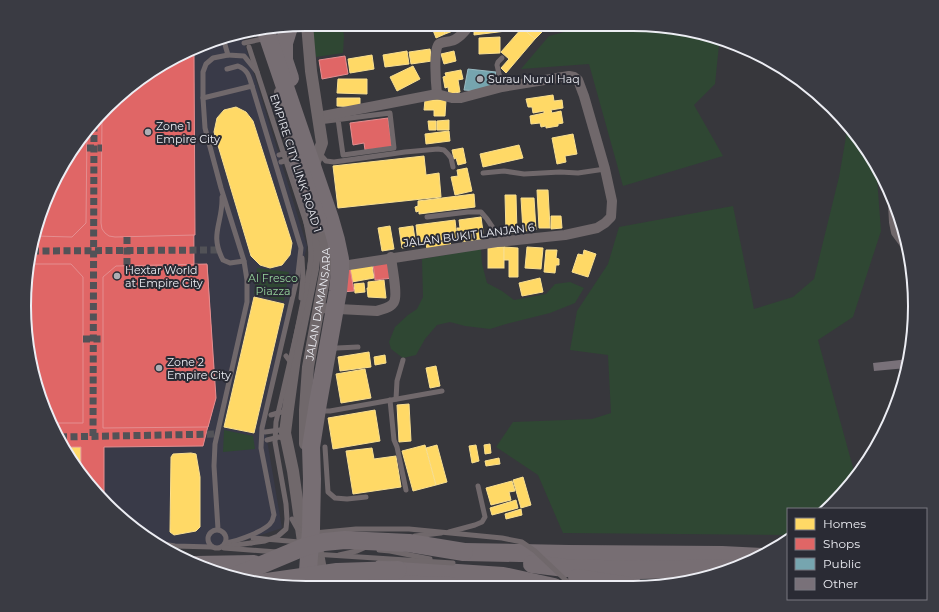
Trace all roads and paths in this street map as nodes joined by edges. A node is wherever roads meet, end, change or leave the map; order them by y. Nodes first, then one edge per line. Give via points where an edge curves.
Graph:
1 (308, 31) edge
2 (465, 31) edge
3 (287, 32) edge
4 (276, 33) edge
5 (261, 37) edge
6 (225, 44) edge
7 (228, 55) junction
8 (502, 58) dead end
9 (227, 69) dead end
10 (257, 72) junction
11 (252, 86) junction
12 (502, 87) junction
13 (437, 94) junction
14 (203, 98) junction
15 (338, 119) junction
16 (319, 120) junction
17 (306, 136) dead end
18 (319, 153) junction
19 (279, 155) dead end
20 (293, 155) junction
21 (281, 162) dead end
22 (453, 167) dead end
23 (605, 169) junction
24 (482, 173) dead end
25 (310, 177) junction
26 (221, 188) junction
27 (305, 200) joint
28 (427, 217) dead end
29 (894, 221) edge
30 (899, 234) edge
31 (496, 242) junction
32 (301, 248) junction
33 (391, 257) junction
34 (244, 261) junction
35 (326, 268) junction
36 (307, 280) junction
37 (323, 286) junction
38 (319, 308) junction
39 (298, 323) junction
40 (358, 347) dead end
41 (316, 352) junction
42 (286, 356) dead end
43 (403, 360) dead end
44 (294, 366) junction
45 (442, 391) dead end
46 (393, 400) junction
47 (288, 409) junction
48 (305, 410) junction
49 (271, 414) dead end
50 (265, 432) dead end
51 (286, 434) junction
52 (267, 440) dead end
53 (325, 447) dead end
54 (478, 486) dead end
55 (406, 490) dead end
56 (328, 492) junction
57 (315, 495) junction
58 (366, 496) dead end
59 (286, 504) junction
60 (218, 529) junction
61 (254, 538) dead end
62 (170, 545) edge
63 (224, 546) junction
64 (337, 546) dead end
65 (212, 547) junction
66 (345, 547) dead end
67 (368, 549) dead end
68 (375, 550) dead end
69 (749, 556) edge
70 (318, 557) junction
71 (215, 565) edge
72 (714, 568) edge
73 (456, 569) edge
74 (398, 570) junction
75 (241, 573) edge
76 (283, 580) edge
77 (293, 580) edge
78 (313, 581) edge
79 (314, 581) edge
80 (315, 581) edge
81 (401, 581) edge
82 (526, 581) edge
83 (567, 581) edge
84 (595, 581) edge

1 - 16 street
2 - 13 street via 456,39 436,46
3 - 25 highway via 284,60 307,129
4 - 5 highway
5 - 10 lane, EMPIRE CITY LINK ROAD 1, bridge
5 - 20 street via 270,56
5 - 77 highway, bridge via 309,196 326,240 329,263 328,292 301,445 300,528
5 - 78 highway, bridge via 330,219 340,259 338,291 311,447 308,571
6 - 7 lane
7 - 10 lane via 244,56
7 - 14 lane via 213,58 206,64 203,72
8 - 12 lane via 498,62
9 - 11 lane via 238,66 244,68
10 - 39 lane, EMPIRE CITY LINK ROAD 1, bridge via 310,235 311,258
11 - 14 lane
11 - 32 lane
12 - 13 street via 461,98
12 - 23 street via 568,76 578,80
13 - 16 street
14 - 26 lane via 205,128
15 - 15 lane via 390,113 394,148 343,155
15 - 16 lane
16 - 18 street via 322,143
17 - 20 lane via 300,155
18 - 22 lane via 326,161 334,162 438,149 448,154
18 - 25 street
19 - 20 lane
20 - 21 lane
20 - 27 street
23 - 24 lane via 578,173
23 - 31 street, JALAN BUKIT LANJAN 6 via 612,201 611,217 605,223 597,228 565,235
25 - 35 street, JALAN DAMANSARA via 319,211 326,251
26 - 34 lane
26 - 34 lane via 218,250 223,260 230,263
27 - 36 street, JALAN DAMANSARA via 315,252
28 - 31 lane via 481,212 493,228
29 - 30 street
31 - 33 street, JALAN BUKIT LANJAN 6
32 - 36 lane
32 - 63 lane via 298,274 262,428 261,448 274,515 266,528
33 - 35 street, JALAN BUKIT LANJAN 6
33 - 38 street via 395,288 394,302 391,306 377,311
34 - 60 lane via 248,302 215,444
35 - 37 street, JALAN DAMANSARA
36 - 37 street
36 - 39 lane, bridge
36 - 44 street, JALAN DAMANSARA
37 - 38 street, JALAN DAMANSARA
38 - 41 street, JALAN DAMANSARA
39 - 59 lane, EMPIRE CITY LINK ROAD 1, bridge via 276,422 275,442
40 - 41 lane
41 - 48 street, JALAN DAMANSARA via 306,388
42 - 44 lane
43 - 46 lane
44 - 47 street, JALAN DAMANSARA
45 - 46 lane
46 - 48 lane via 330,411
46 - 55 lane via 394,440
47 - 49 lane
47 - 51 street, JALAN DAMANSARA
48 - 57 street, JALAN DAMANSARA via 305,457
50 - 51 lane via 280,430
51 - 52 lane via 283,438
51 - 79 street, JALAN DAMANSARA via 302,536
53 - 56 lane
54 - 70 lane via 485,517 482,522 449,532 409,537 357,551
56 - 57 lane
56 - 58 lane via 334,498
57 - 70 street, JALAN DAMANSARA
59 - 63 lane, EMPIRE CITY LINK ROAD 1, bridge via 286,529 278,536 265,541
59 - 83 lane, bridge via 297,528 308,533 356,529 408,529 522,542
60 - 63 lane via 226,534
60 - 65 lane via 208,536 208,542
61 - 64 lane, bridge
62 - 65 lane
63 - 65 lane
63 - 73 lane, bridge
66 - 67 lane
68 - 73 lane, bridge via 390,551
69 - 73 highway, bridge via 569,554
70 - 80 street, JALAN DAMANSARA
71 - 74 highway, bridge via 331,564
72 - 73 highway, bridge via 565,568 514,561
73 - 74 highway
73 - 75 highway, bridge via 409,543 345,540 304,547
73 - 81 highway
73 - 82 highway
73 - 84 highway
74 - 76 highway, bridge via 337,572

